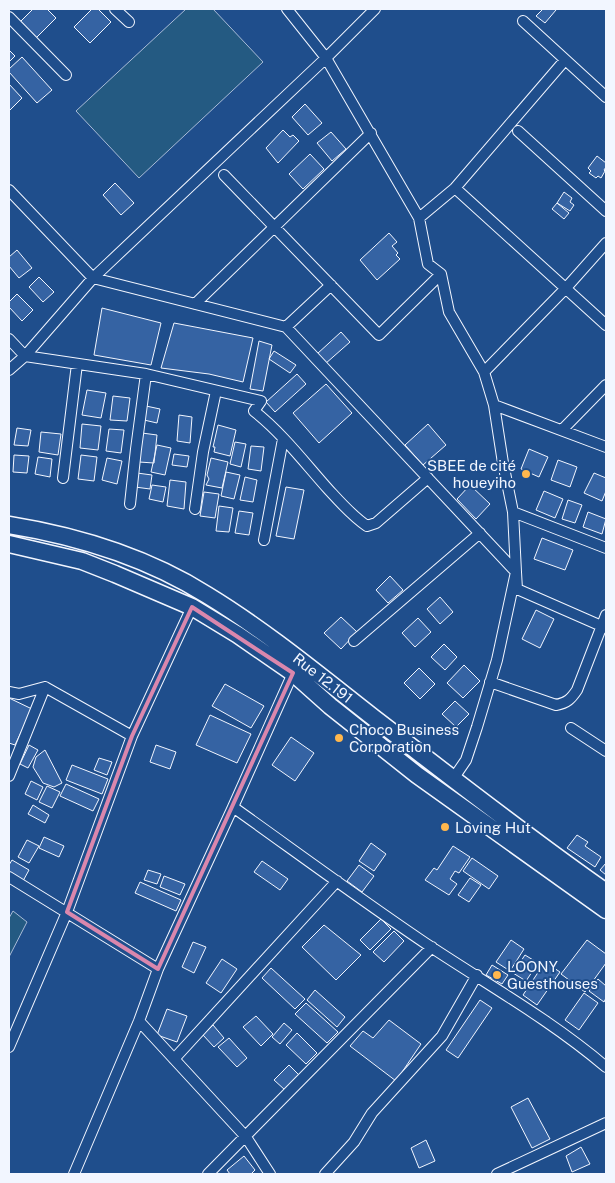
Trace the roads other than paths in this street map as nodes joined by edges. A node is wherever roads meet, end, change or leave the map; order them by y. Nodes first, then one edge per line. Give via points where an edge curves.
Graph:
1 (12, 9) edge
2 (115, 9) edge
3 (287, 9) edge
4 (375, 9) edge
5 (9, 12) edge
6 (9, 17) edge
7 (523, 20) dead end
8 (129, 22) dead end
9 (326, 58) junction
10 (566, 60) junction
11 (66, 75) dead end
12 (606, 97) edge
13 (518, 131) dead end
14 (371, 133) junction
15 (224, 175) dead end
16 (455, 188) junction
17 (9, 190) edge
18 (606, 211) edge
19 (419, 218) junction
20 (274, 227) junction
21 (606, 243) edge
22 (441, 274) junction
23 (92, 278) junction
24 (331, 285) junction
25 (566, 288) junction
26 (195, 304) junction
27 (606, 325) edge
28 (286, 326) junction
29 (9, 339) edge
30 (25, 356) junction
31 (77, 364) junction
32 (9, 370) edge
33 (484, 372) junction
34 (146, 374) junction
35 (606, 385) edge
36 (216, 391) junction
37 (494, 404) junction
38 (562, 430) junction
39 (283, 439) junction
40 (606, 447) edge
41 (63, 478) dead end
42 (428, 478) junction
43 (130, 504) dead end
44 (195, 509) dead end
45 (514, 512) junction
46 (9, 525) edge
47 (480, 533) junction
48 (264, 540) dead end
49 (9, 544) edge
50 (606, 548) edge
51 (516, 572) junction
52 (192, 607) junction
53 (605, 623) edge
54 (354, 642) dead end
55 (293, 673) junction
56 (490, 682) junction
57 (45, 687) junction
58 (9, 692) edge
59 (571, 728) dead end
60 (132, 736) junction
61 (606, 751) edge
62 (9, 776) edge
63 (453, 779) junction
64 (233, 807) junction
65 (9, 877) edge
66 (337, 881) junction
67 (606, 892) edge
68 (606, 910) edge
69 (67, 912) junction
70 (432, 947) junction
71 (158, 969) junction
72 (477, 975) junction
73 (139, 1021) junction
74 (9, 1048) edge
75 (174, 1059) junction
76 (606, 1067) edge
77 (606, 1124) edge
78 (246, 1138) junction
79 (74, 1174) edge
80 (208, 1174) edge
81 (270, 1174) edge
82 (325, 1174) edge
83 (497, 1174) edge

1 - 5 street
2 - 8 street
3 - 9 street
4 - 9 street
6 - 11 street
7 - 10 street
9 - 14 street
9 - 23 street
10 - 12 street
10 - 16 street
13 - 18 street
14 - 19 street
14 - 20 street
15 - 20 street
16 - 19 street
16 - 25 street
17 - 23 street
19 - 22 street via 428,264
20 - 24 street
20 - 26 street
21 - 25 street
22 - 24 street via 379,335
22 - 33 street via 449,312
23 - 26 street
23 - 30 street
24 - 28 street
25 - 27 street
25 - 33 street
26 - 28 street
28 - 42 street
29 - 30 street
30 - 31 street
30 - 32 street
31 - 34 street
31 - 41 street
33 - 37 street
34 - 36 street
34 - 43 street
35 - 38 street
36 - 39 street via 261,402 254,411
36 - 44 street
37 - 38 street
37 - 45 street via 502,463
38 - 40 street
39 - 42 street via 344,506 367,526 376,523
39 - 48 street
42 - 47 street
45 - 50 street
45 - 51 street
46 - 63 main road, Rue 12.191 via 36,529 111,550 205,594 271,638
47 - 51 street
47 - 54 street
49 - 52 main road, Rue 12.191 via 82,561
51 - 53 street via 517,590
51 - 56 street
52 - 55 main road, Rue 12.191 via 238,634
52 - 60 street
53 - 56 street via 577,690 565,703 556,705
55 - 64 street
55 - 68 main road, Rue 12.191 via 417,775
56 - 63 street via 466,760
57 - 58 street via 19,694
57 - 60 street
57 - 62 street
59 - 61 street
60 - 69 street
63 - 67 main road, Rue 12.191
64 - 66 street
64 - 71 street
65 - 69 street
66 - 70 street
66 - 75 street
69 - 71 street
69 - 74 street
70 - 72 street
70 - 78 street
71 - 73 street
72 - 76 street
72 - 82 street via 442,1036 372,1113 354,1142
73 - 75 street
73 - 79 street
75 - 78 street
77 - 83 street
78 - 80 street
78 - 81 street

